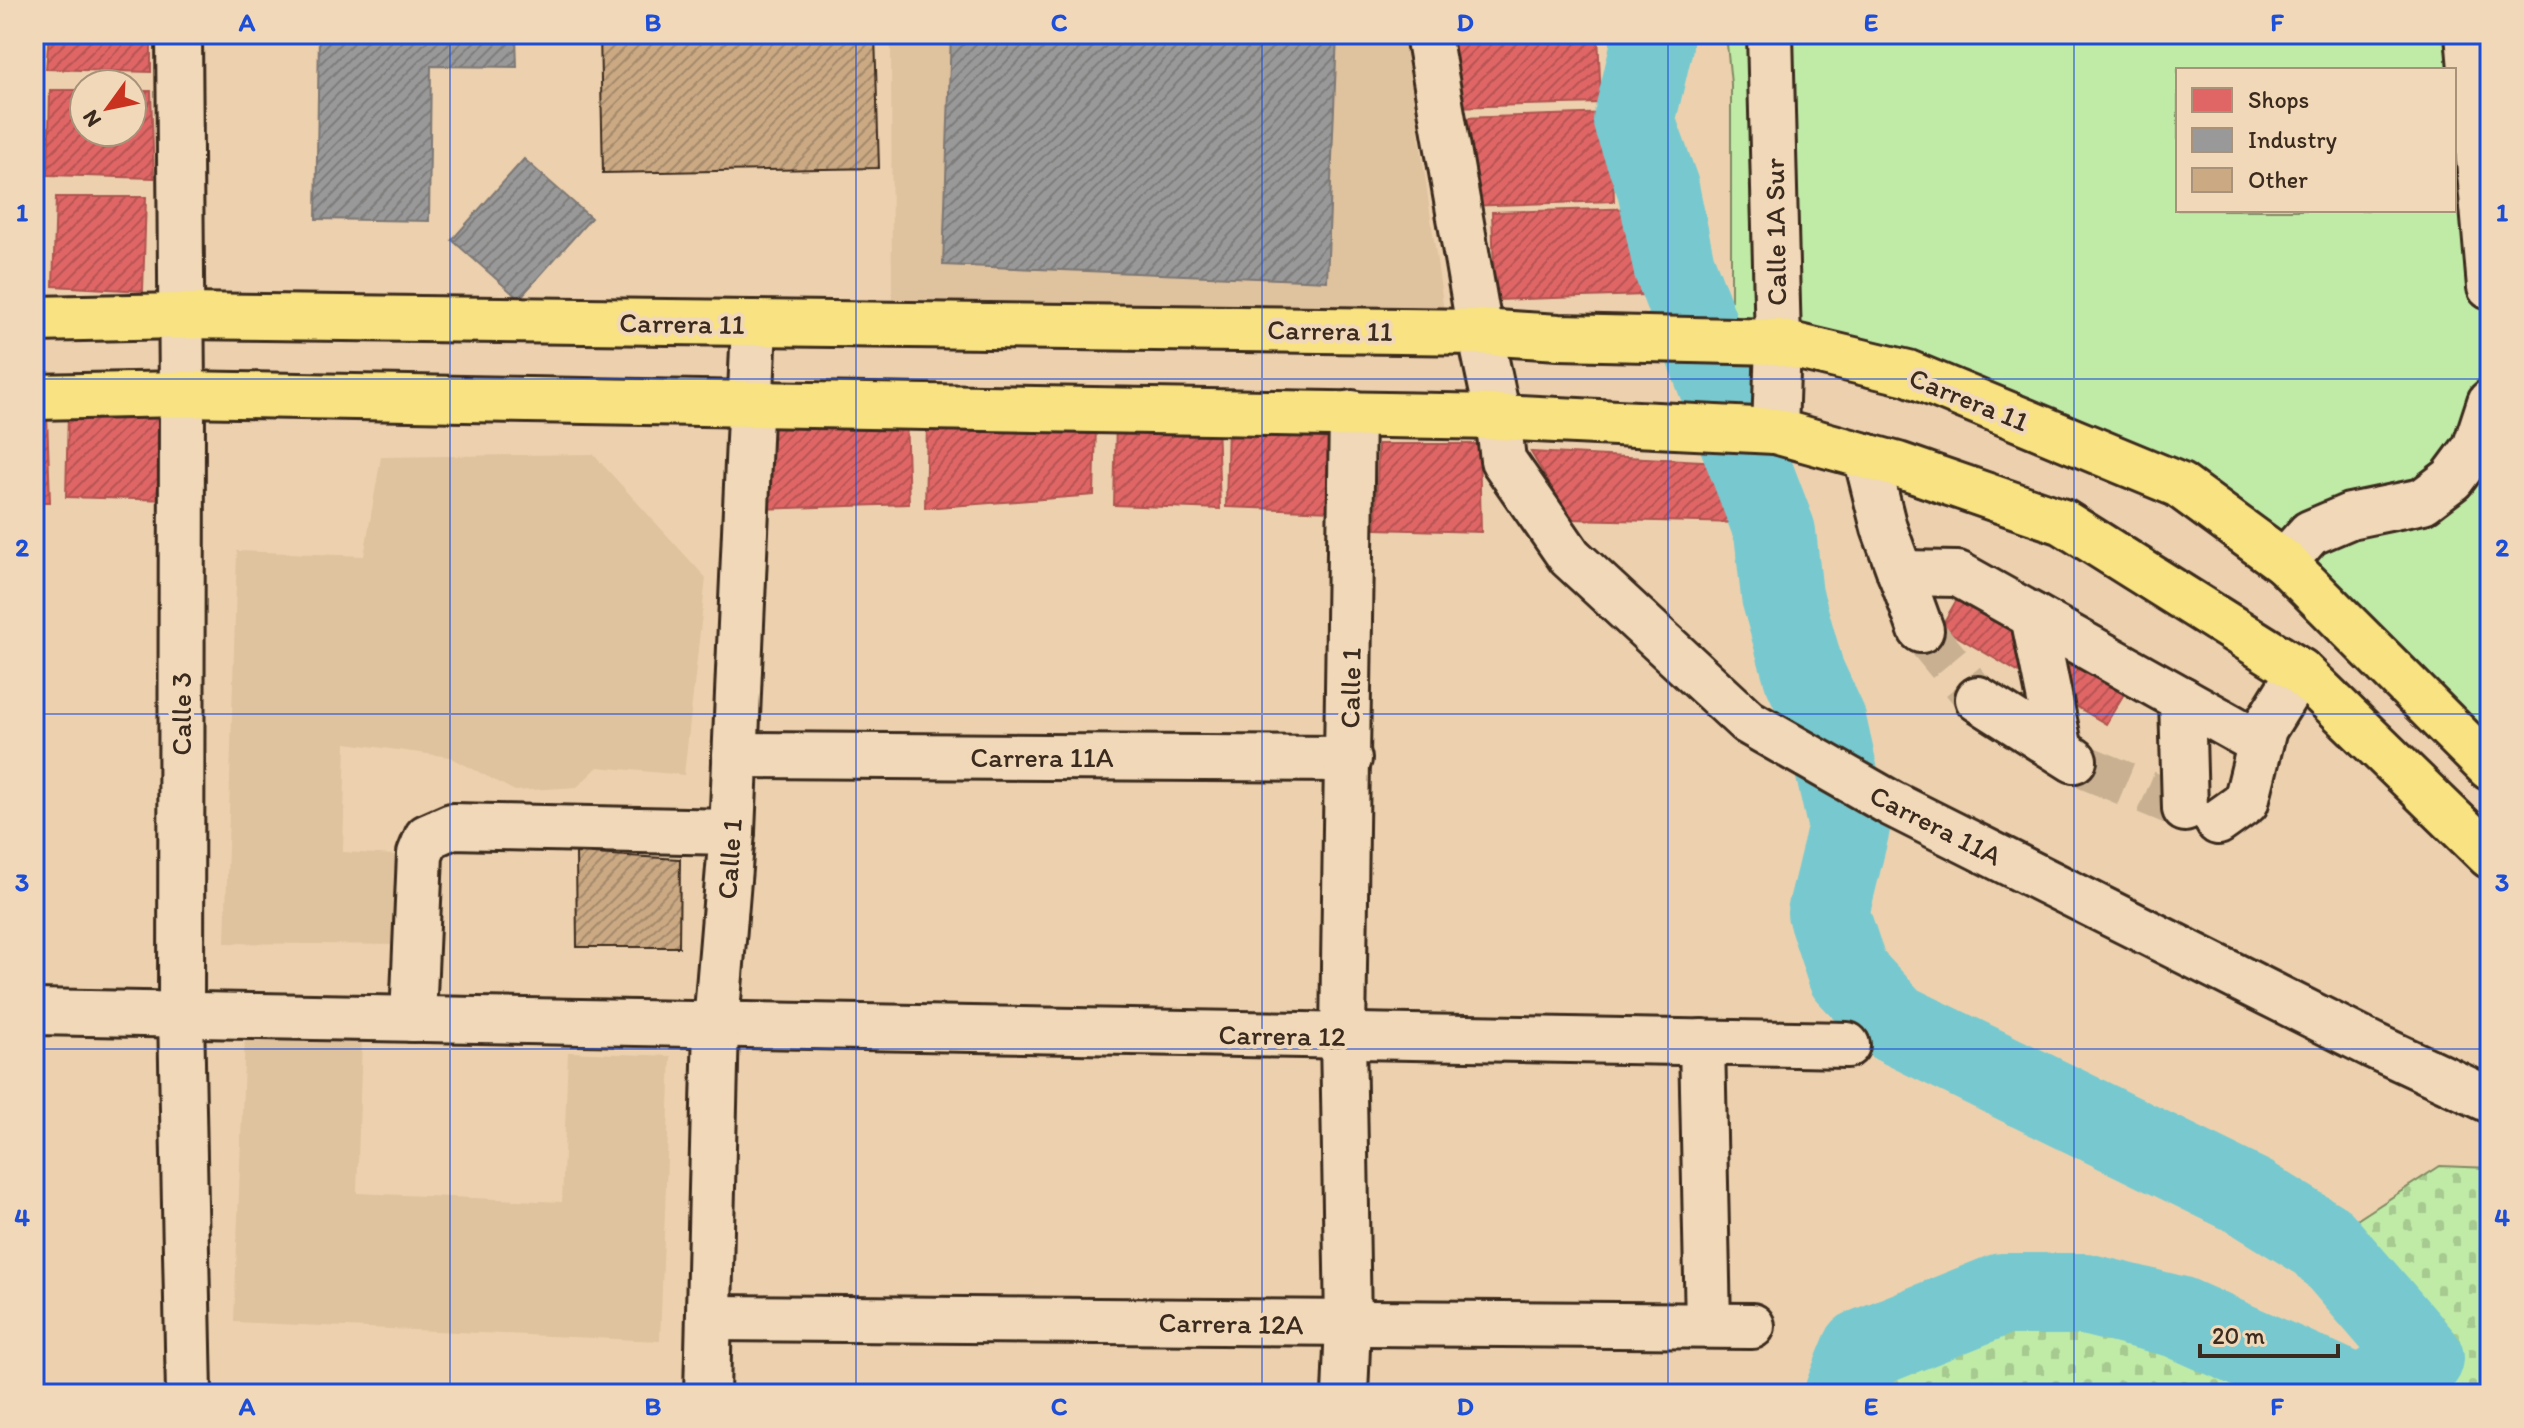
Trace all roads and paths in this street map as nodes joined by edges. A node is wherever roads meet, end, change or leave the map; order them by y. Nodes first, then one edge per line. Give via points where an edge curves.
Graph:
1 (179, 34) edge
2 (1428, 34) edge
3 (1770, 34) edge
4 (2468, 34) edge
5 (2490, 287) edge
6 (181, 316) junction
7 (34, 319) edge
8 (754, 324) junction
9 (1480, 332) junction
10 (1778, 342) junction
11 (182, 394) junction
12 (34, 397) edge
13 (2490, 402) edge
14 (751, 404) junction
15 (1352, 413) junction
16 (1498, 417) junction
17 (1770, 430) junction
18 (1866, 456) junction
19 (2284, 562) junction
20 (1900, 573) junction
21 (2033, 616) junction
22 (1921, 630) tunnel mouth
23 (2300, 671) junction
24 (1978, 699) tunnel mouth
25 (2182, 699) junction
26 (2260, 743) junction
27 (735, 755) junction
28 (1349, 759) junction
29 (2490, 768) edge
30 (732, 832) junction
31 (2490, 856) edge
32 (34, 1012) edge
33 (181, 1015) junction
34 (413, 1019) junction
35 (716, 1024) junction
36 (1343, 1036) junction
37 (1702, 1042) junction
38 (1847, 1045) dead end
39 (2490, 1100) edge
40 (710, 1318) junction
41 (1348, 1324) junction
42 (1708, 1325) junction
43 (1752, 1326) dead end
44 (189, 1394) edge
45 (707, 1394) edge
46 (1345, 1394) edge

1 - 6 street, Calle 3
2 - 9 street
3 - 10 street, Calle 1A Sur
4 - 5 street
6 - 7 main road, Carrera 11
6 - 8 main road, Carrera 11
6 - 11 street, Calle 3
8 - 9 main road, Carrera 11
8 - 14 street, Calle 1
9 - 10 main road, Carrera 11
9 - 16 street
10 - 17 street, Calle 1A Sur
10 - 19 main road, Carrera 11 via 1908,373 2179,485
11 - 12 main road
11 - 14 main road
11 - 33 street, Calle 3
13 - 19 street via 2475,448 2433,494 2423,501 2350,516 2310,533
14 - 15 main road
14 - 27 street, Calle 1
15 - 16 main road
15 - 28 street, Calle 1
16 - 17 main road
16 - 39 street, Carrera 11A via 1503,460 1570,557 1748,722 1892,804
17 - 18 main road
18 - 20 street
18 - 23 main road via 2063,522
19 - 29 main road, Carrera 11
20 - 21 street via 1958,574
20 - 22 street
21 - 24 street via 2072,759
21 - 25 street
23 - 26 street
23 - 31 main road
25 - 26 street
25 - 26 street via 2202,815 2246,802
27 - 28 street, Carrera 11A
27 - 30 street, Calle 1
28 - 36 street, Calle 1
30 - 34 street via 452,826 427,837 420,854
30 - 35 street, Calle 1
32 - 33 street, Carrera 12
33 - 34 street, Carrera 12
33 - 44 street, Calle 3
34 - 35 street, Carrera 12
35 - 36 street, Carrera 12
35 - 40 street, Calle 1
36 - 37 street, Carrera 12
36 - 41 street, Calle 1
37 - 38 street, Carrera 12
37 - 42 street
40 - 41 street, Carrera 12A
40 - 45 street, Calle 1
41 - 42 street, Carrera 12A
41 - 46 street, Calle 1
42 - 43 street, Carrera 12A

